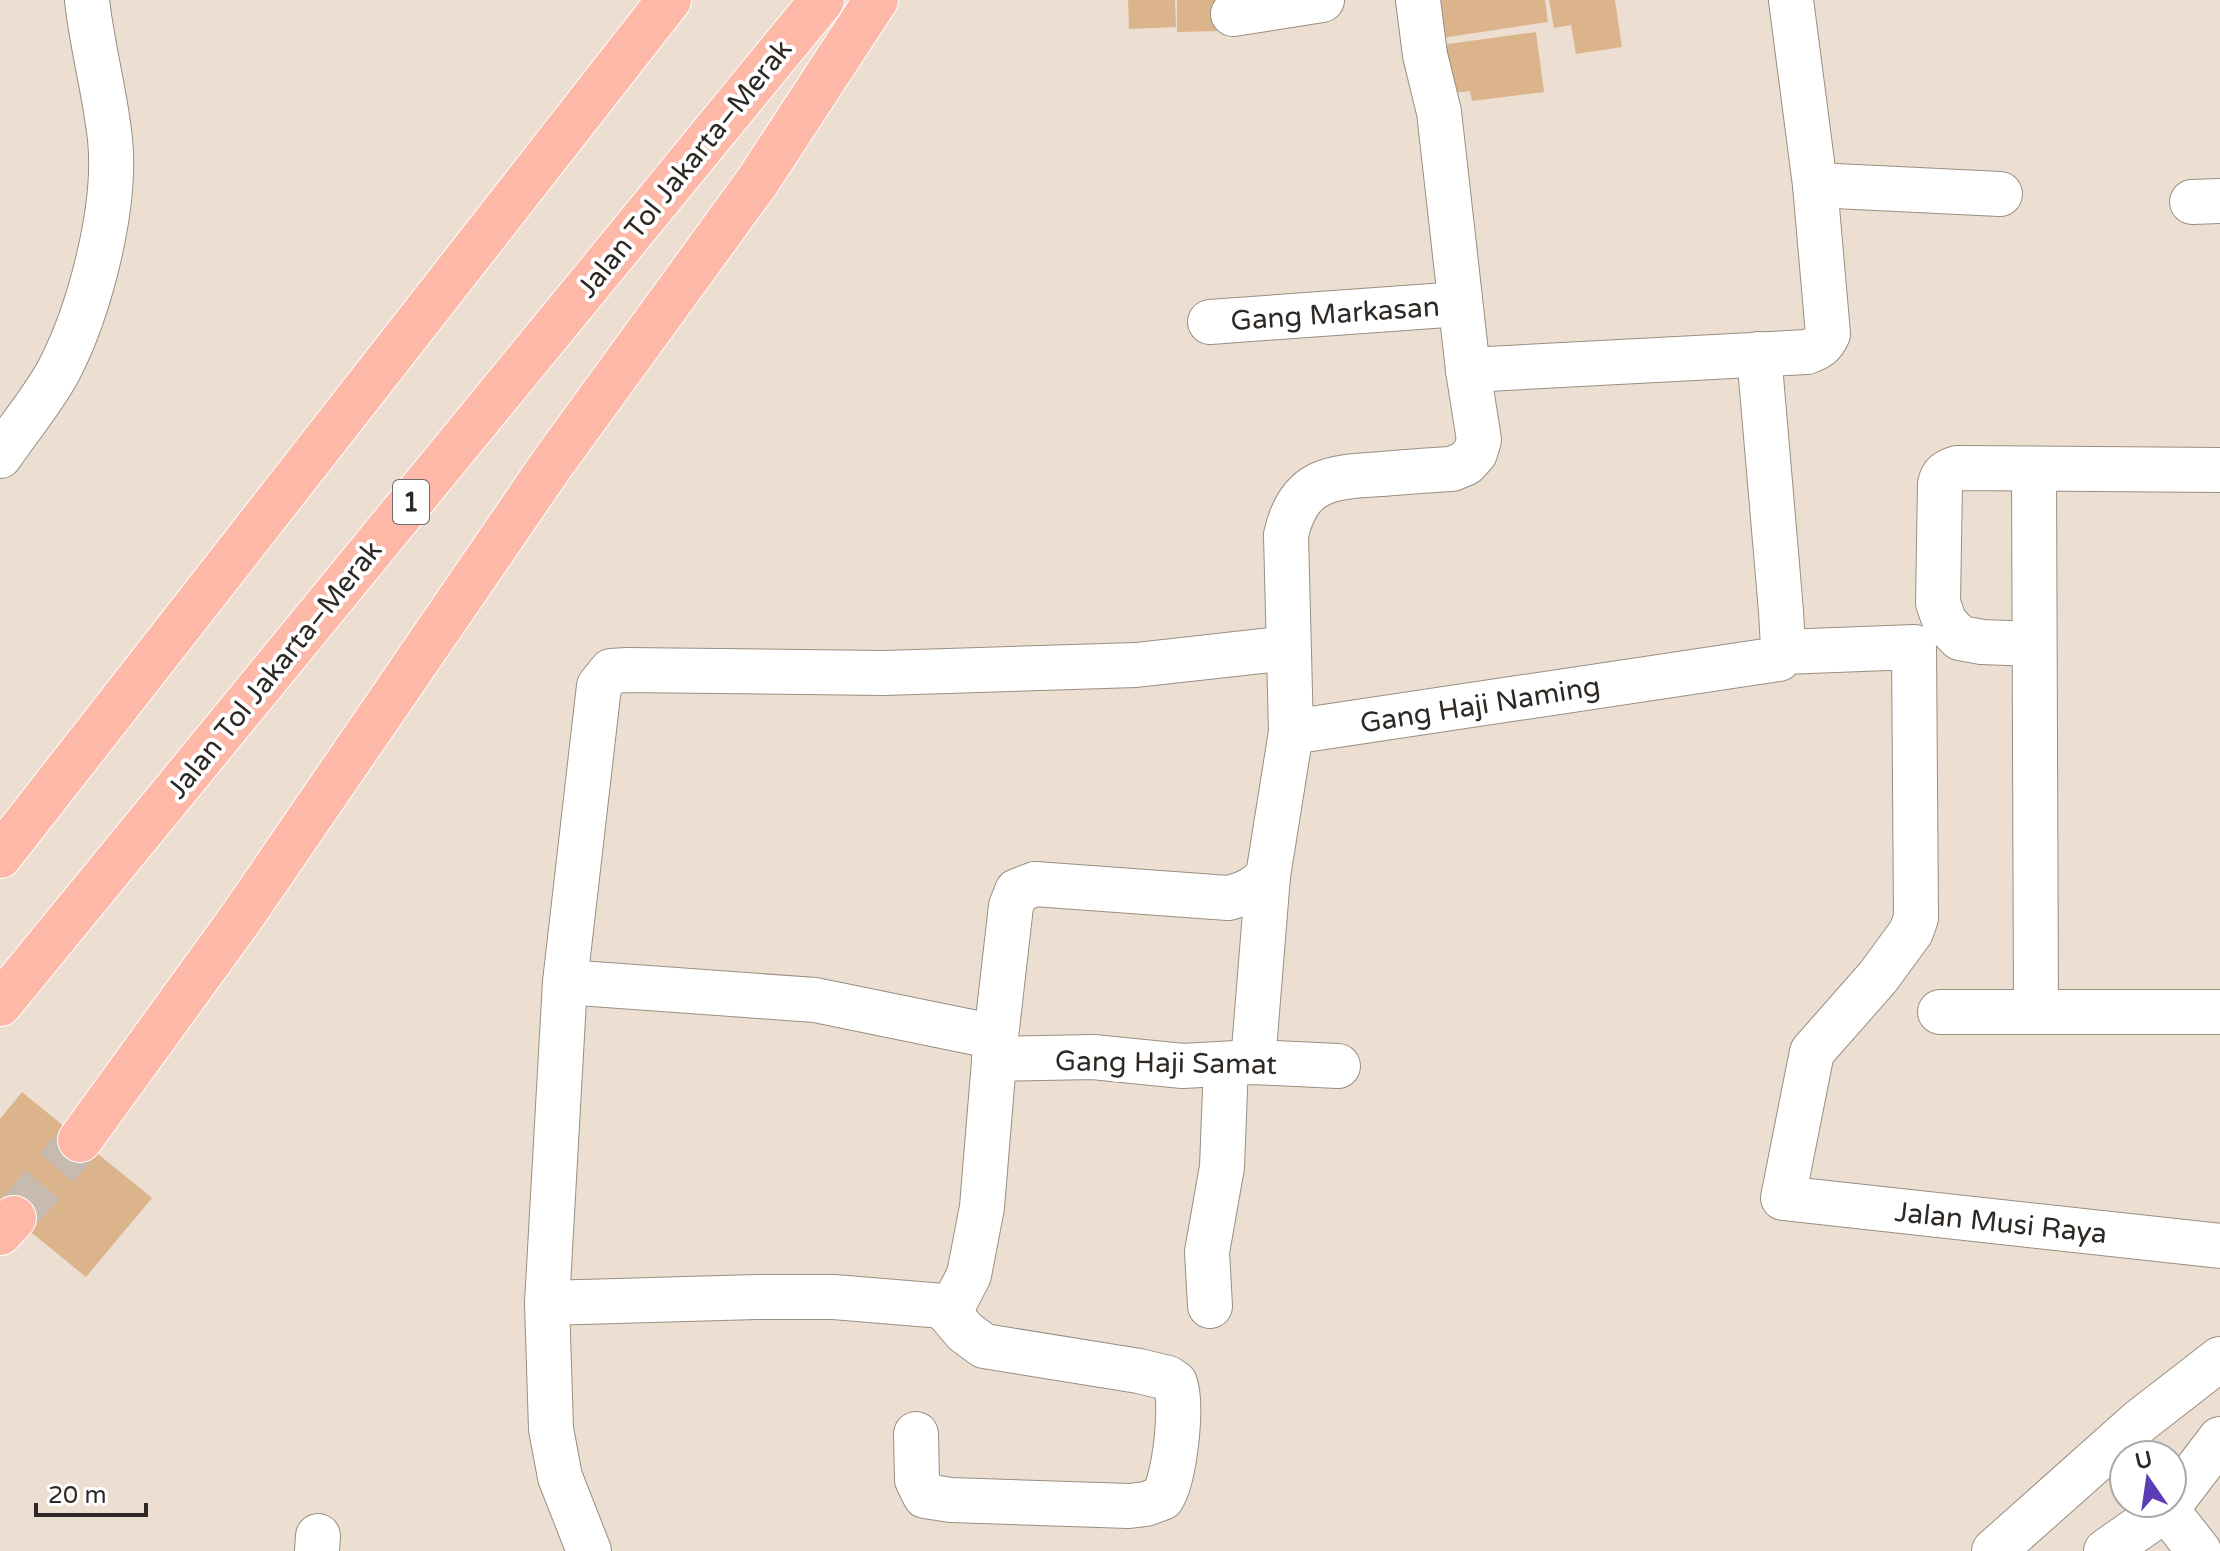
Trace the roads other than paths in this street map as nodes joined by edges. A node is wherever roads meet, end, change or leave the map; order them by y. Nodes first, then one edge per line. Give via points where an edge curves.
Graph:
1 (87, 0) edge
2 (669, 0) edge
3 (822, 0) edge
4 (876, 0) edge
5 (1322, 0) edge
6 (1418, 0) edge
7 (1791, 0) edge
8 (1233, 14) dead end
9 (1815, 185) junction
10 (2000, 194) dead end
11 (1460, 304) junction
12 (1210, 322) dead end
13 (1759, 354) junction
14 (1468, 370) junction
15 (0, 456) edge
16 (2034, 470) junction
17 (2220, 470) edge
18 (2034, 644) junction
19 (1288, 648) junction
20 (1783, 652) junction
21 (1291, 732) junction
22 (0, 856) edge
23 (1268, 876) junction
24 (565, 982) junction
25 (0, 1004) edge
26 (2036, 1011) junction
27 (1940, 1012) dead end
28 (2220, 1012) edge
29 (995, 1048) junction
30 (1239, 1063) junction
31 (1338, 1066) dead end
32 (80, 1140) tunnel mouth
33 (1783, 1198) joint
34 (2220, 1246) edge
35 (547, 1303) junction
36 (943, 1306) junction
37 (1210, 1306) dead end
38 (2220, 1359) edge
39 (916, 1434) dead end
40 (2220, 1439) edge
41 (2188, 1481) edge
42 (2151, 1519) edge
43 (2179, 1519) edge
44 (589, 1551) edge
45 (1994, 1551) edge
46 (2106, 1551) edge
47 (2199, 1551) edge

1 - 15 street via 110,140 109,204 82,314 58,371
2 - 22 highway
3 - 25 highway, Jalan Tol Jakarta–Merak / 1
4 - 32 highway via 757,182 552,464 241,918
5 - 8 street
6 - 11 street via 1439,112
7 - 9 street
9 - 10 street
9 - 13 street via 1828,334 1817,349
11 - 12 street, Gang Markasan
11 - 14 street
13 - 14 street
13 - 20 street
14 - 19 street via 1479,440 1466,463 1452,469 1338,477 1302,496 1286,535
16 - 17 street
16 - 18 street
16 - 18 street via 1957,468 1942,476 1938,603 1945,623 1960,638
18 - 26 street
19 - 21 street
19 - 24 street via 1136,665 884,673 611,671 599,686 596,701
20 - 21 street, Gang Haji Naming via 1768,662
20 - 33 street, Gang Haji Naming via 1914,647 1916,918 1878,977 1812,1052
21 - 23 street
23 - 29 street via 1257,888 1228,898 1035,884 1017,891
23 - 30 street
24 - 29 street, Gang Haji Samat via 815,1000
24 - 35 street
26 - 27 street
26 - 28 street
29 - 30 street, Gang Haji Samat via 1183,1066
29 - 36 street via 982,1207 969,1275 955,1302
30 - 31 street, Gang Haji Samat
30 - 37 street via 1207,1252
33 - 34 street, Jalan Musi Raya
35 - 36 street via 834,1297
35 - 44 street via 553,1441 560,1477
36 - 39 street via 984,1346 1139,1371 1175,1383 1179,1404 1170,1476 1162,1498 1129,1506 925,1496 917,1480
38 - 45 street via 2140,1421
40 - 41 street
42 - 46 street
43 - 47 street

